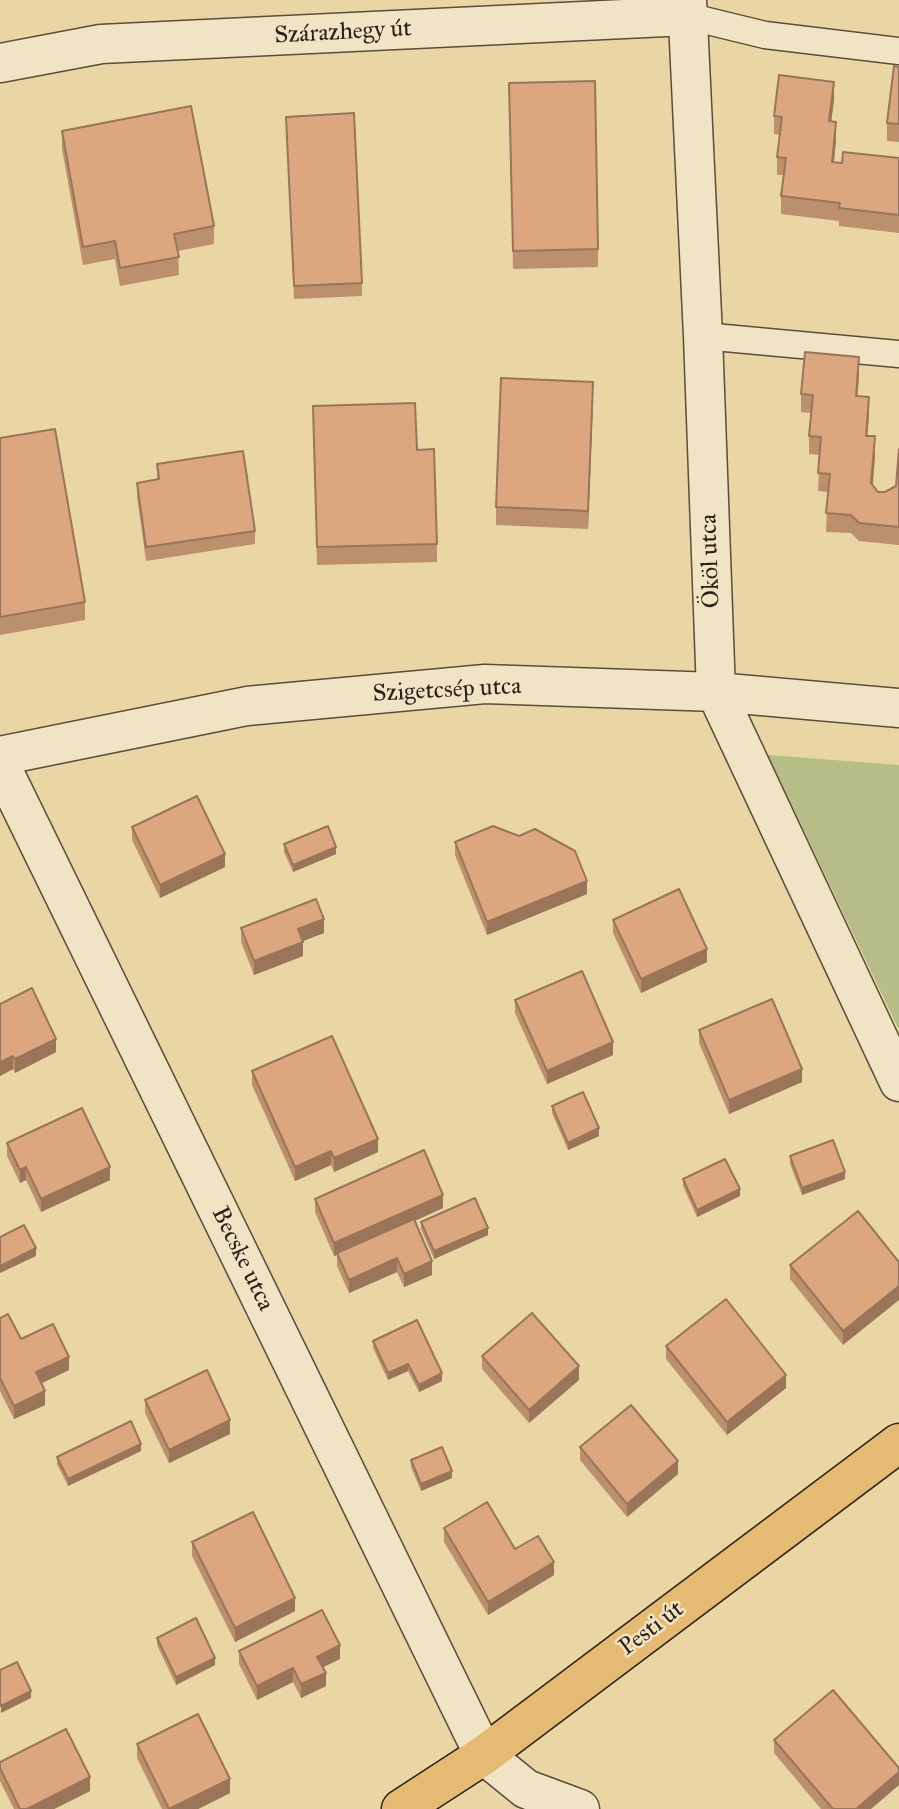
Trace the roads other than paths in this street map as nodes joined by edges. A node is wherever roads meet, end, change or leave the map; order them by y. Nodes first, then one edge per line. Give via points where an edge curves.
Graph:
1 (687, 8) edge
2 (899, 51) edge
3 (0, 63) edge
4 (703, 336) junction
5 (899, 355) edge
6 (716, 692) junction
7 (899, 708) edge
8 (0, 757) edge
9 (0, 764) edge
10 (899, 1082) edge
11 (899, 1443) edge
12 (484, 1755) junction
13 (401, 1809) edge
14 (580, 1809) edge

1 - 2 lane via 765,35
1 - 3 street, Szárazhegy út via 101,44
1 - 4 street, Ököl utca
4 - 5 lane
4 - 6 street, Ököl utca
6 - 7 street, Szigetcsép utca
6 - 8 street, Szigetcsép utca via 485,684 247,706
6 - 10 street, Ököl utca
9 - 12 street, Becske utca
11 - 12 main road, Pesti út
12 - 13 main road, Pesti út
12 - 14 street via 526,1789

